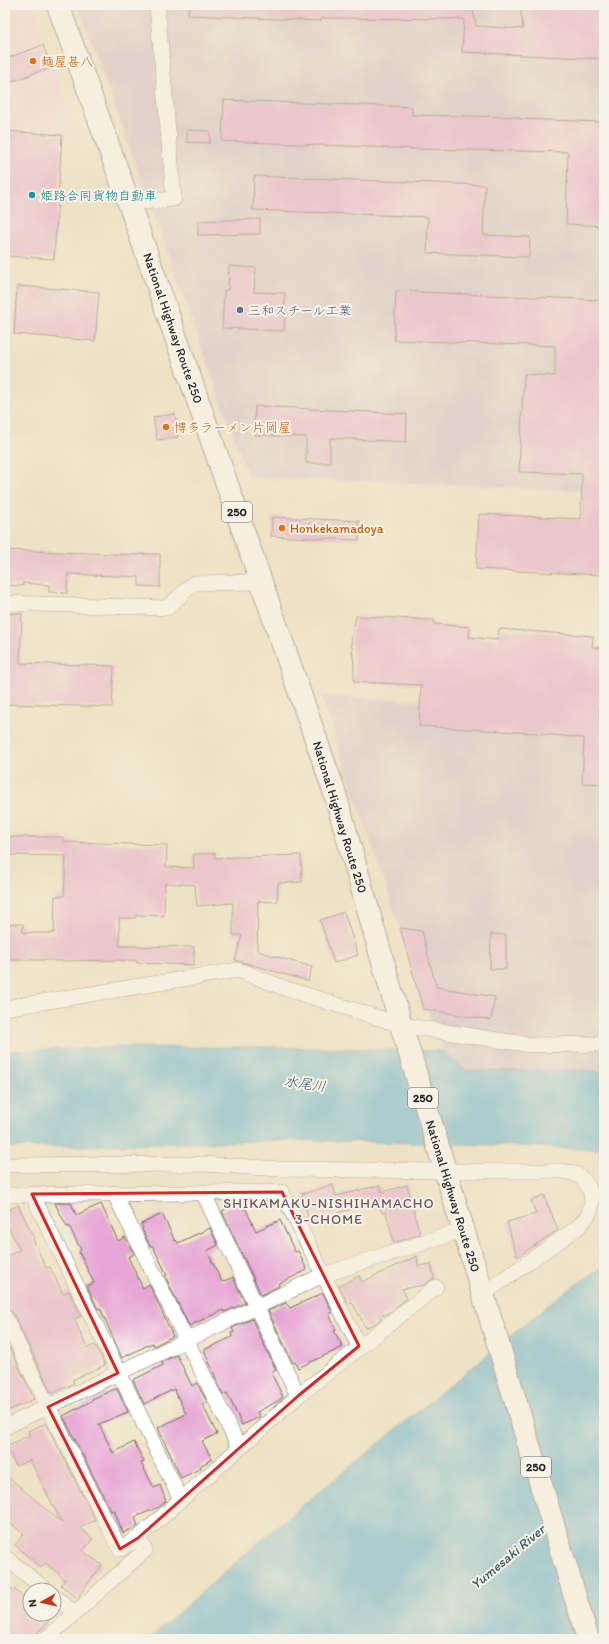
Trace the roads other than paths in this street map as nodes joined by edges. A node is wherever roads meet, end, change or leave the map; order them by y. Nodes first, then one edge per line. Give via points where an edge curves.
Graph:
1 (58, 5) edge
2 (157, 5) edge
3 (129, 203) junction
4 (261, 582) junction
5 (5, 603) edge
6 (5, 1008) edge
7 (401, 1025) junction
8 (604, 1044) edge
9 (5, 1165) edge
10 (445, 1172) junction
11 (202, 1192) junction
12 (114, 1193) junction
13 (32, 1194) junction
14 (5, 1195) edge
15 (463, 1230) junction
16 (323, 1275) junction
17 (436, 1287) dead end
18 (483, 1294) junction
19 (255, 1307) junction
20 (5, 1317) edge
21 (187, 1340) junction
22 (360, 1346) junction
23 (118, 1373) junction
24 (298, 1396) junction
25 (48, 1407) junction
26 (5, 1427) edge
27 (239, 1447) junction
28 (181, 1500) junction
29 (138, 1538) junction
30 (5, 1556) edge
31 (36, 1582) edge
32 (62, 1602) edge
33 (75, 1613) junction
34 (46, 1639) edge
35 (588, 1639) edge

1 - 3 highway, National Highway Route 250 / 250
2 - 3 street via 174,199
3 - 4 highway, National Highway Route 250 / 250
4 - 5 street via 194,583 167,608
4 - 7 highway, National Highway Route 250 / 250 via 335,794
6 - 7 street via 238,970 287,989
7 - 8 street via 531,1045
7 - 10 highway, National Highway Route 250 / 250
9 - 10 street via 202,1164 280,1169
10 - 15 highway, National Highway Route 250 / 250
10 - 18 street via 562,1171 575,1174 584,1180 590,1190 590,1212 577,1228
11 - 12 street
11 - 16 street via 282,1192
11 - 19 street
12 - 13 street
12 - 21 street
13 - 14 street
13 - 23 street
15 - 16 street
15 - 18 highway, National Highway Route 250 / 250
16 - 19 street
16 - 22 street
17 - 22 street
18 - 35 highway, National Highway Route 250 / 250
19 - 21 street
19 - 24 street
20 - 25 street
21 - 23 street
21 - 27 street
22 - 24 street
23 - 25 street
23 - 28 street
24 - 27 street
25 - 26 street
25 - 29 street via 120,1549
27 - 28 street
28 - 29 street
29 - 33 street via 145,1550
30 - 31 street
32 - 33 street
33 - 34 street

